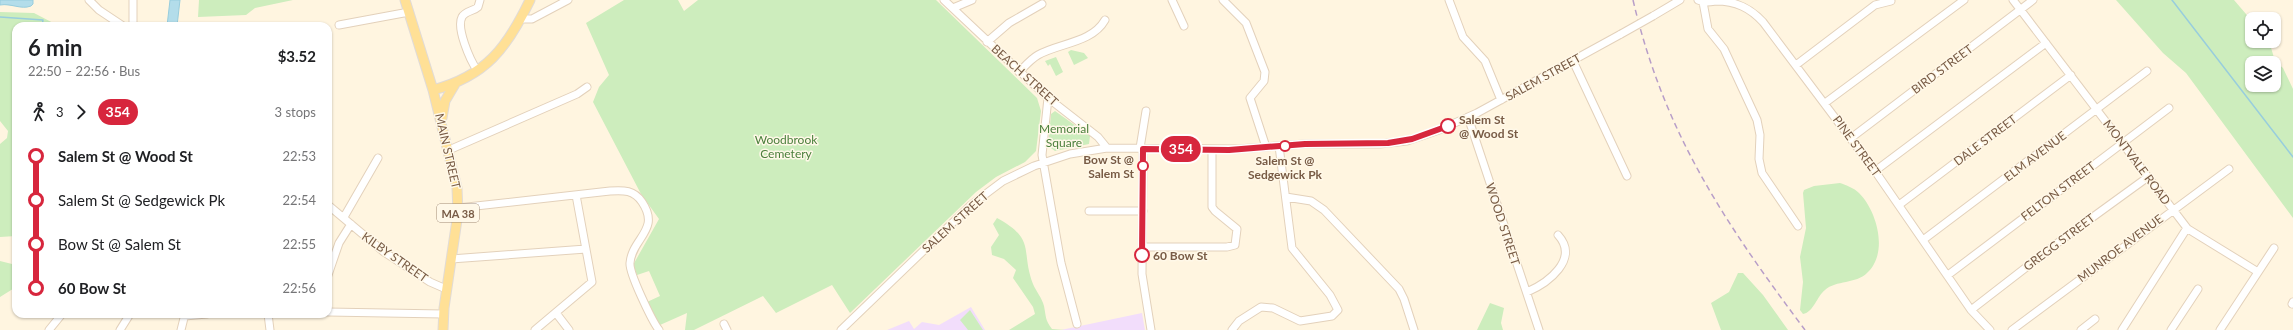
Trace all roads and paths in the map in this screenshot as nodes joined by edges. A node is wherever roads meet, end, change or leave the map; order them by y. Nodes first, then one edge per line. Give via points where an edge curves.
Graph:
1 (89, 0) edge
2 (133, 0) edge
3 (405, 0) edge
4 (480, 0) edge
5 (530, 0) edge
6 (568, 0) edge
7 (944, 0) edge
8 (972, 0) edge
9 (1172, 0) edge
10 (1223, 0) edge
11 (1449, 0) edge
12 (1680, 0) edge
13 (1964, 0) edge
14 (2013, 0) edge
15 (2034, 0) edge
16 (1701, 1) edge
17 (1890, 1) dead end
18 (1042, 4) dead end
19 (953, 8) junction
20 (2021, 10) junction
21 (409, 12) junction
22 (520, 19) junction
23 (1105, 20) dead end
24 (117, 22) edge
25 (133, 22) edge
26 (339, 25) dead end
27 (1184, 26) dead end
28 (987, 42) junction
29 (2046, 43) junction
30 (1573, 61) junction
31 (1796, 65) junction
32 (477, 70) junction
33 (2147, 71) dead end
34 (1019, 72) junction
35 (2071, 75) junction
36 (455, 84) junction
37 (588, 87) dead end
38 (434, 93) junction
39 (449, 93) junction
40 (1048, 98) junction
41 (1501, 100) junction
42 (1825, 103) junction
43 (2169, 108) dead end
44 (2097, 109) junction
45 (1146, 111) dead end
46 (1468, 117) junction
47 (442, 124) junction
48 (1851, 138) junction
49 (2122, 142) junction
50 (1279, 146) junction
51 (1266, 147) junction
52 (1107, 148) junction
53 (1141, 148) junction
54 (449, 150) junction
55 (1212, 150) junction
56 (378, 158) dead end
57 (1044, 162) junction
58 (2229, 169) dead end
59 (1875, 171) junction
60 (1627, 176) dead end
61 (2148, 176) junction
62 (576, 195) junction
63 (1286, 197) junction
64 (1899, 205) junction
65 (332, 208) edge
66 (458, 208) junction
67 (2172, 209) junction
68 (1088, 211) dead end
69 (1143, 211) junction
70 (344, 217) junction
71 (351, 224) junction
72 (1798, 226) dead end
73 (2188, 229) junction
74 (1558, 235) dead end
75 (1923, 240) junction
76 (1142, 247) junction
77 (2274, 248) dead end
78 (586, 249) junction
79 (451, 259) junction
80 (332, 263) edge
81 (2258, 272) junction
82 (1948, 275) junction
83 (446, 289) junction
84 (2198, 290) dead end
85 (1527, 292) junction
86 (1971, 310) junction
87 (332, 312) edge
88 (556, 313) junction
89 (443, 314) junction
90 (59, 318) edge
91 (128, 318) edge
92 (184, 318) edge
93 (268, 318) edge
94 (2095, 319) dead end
95 (1078, 324) dead end
96 (49, 330) edge
97 (120, 330) edge
98 (181, 330) edge
99 (270, 330) edge
100 (443, 330) edge
101 (535, 330) edge
102 (569, 330) edge
103 (659, 330) edge
104 (841, 330) edge
105 (1151, 330) edge
106 (1232, 330) edge
107 (1414, 330) edge
108 (1539, 330) edge
109 (1990, 330) edge
110 (2012, 330) edge
111 (2081, 330) edge
112 (2122, 330) edge
113 (2171, 330) edge
114 (2220, 330) edge

1 - 24 street via 98,10
2 - 25 street
3 - 21 main road, MAIN STREET / MA 38
4 - 32 street via 478,7 464,14 461,21 462,34
5 - 22 main road
6 - 22 street via 532,19
7 - 19 street, BEACH STREET
8 - 19 street
9 - 27 street
10 - 51 street via 1246,23 1265,72 1264,81 1250,98
11 - 41 street via 1464,37 1485,61
12 - 30 street, SALEM STREET, bridge
13 - 42 street
14 - 20 street, MONTVALE ROAD
15 - 20 street, BIRD STREET
16 - 31 street, PINE STREET via 1731,2 1749,10 1763,22
16 - 72 street via 1708,29 1724,50 1757,120 1761,170
17 - 31 street via 1875,5
18 - 28 street via 1009,23
19 - 28 street, BEACH STREET
20 - 29 street, MONTVALE ROAD
20 - 48 street, BIRD STREET
21 - 26 street
21 - 38 main road, MAIN STREET / MA 38
22 - 32 main road via 500,53
23 - 34 street via 1098,29 1083,38 1038,55
28 - 34 street, BEACH STREET
29 - 35 street, MONTVALE ROAD
29 - 59 street
30 - 41 street, SALEM STREET
30 - 60 street
31 - 42 street, PINE STREET
32 - 36 main road
33 - 44 street, ELM AVENUE
34 - 40 street, BEACH STREET
35 - 44 street, MONTVALE ROAD
35 - 64 street, DALE STREET
36 - 38 main road
36 - 39 main road
37 - 54 street via 578,94
38 - 39 main road
38 - 47 main road, MAIN STREET / MA 38
39 - 47 main road
40 - 52 street, BEACH STREET via 1096,136
40 - 57 street via 1042,153
41 - 46 street, SALEM STREET
42 - 48 street, PINE STREET
43 - 49 street, FELTON STREET
44 - 49 street, MONTVALE ROAD
44 - 75 street, ELM AVENUE
45 - 53 street
46 - 50 street, SALEM STREET via 1407,141
46 - 85 street, WOOD STREET
47 - 54 main road, MAIN STREET / MA 38
48 - 59 street, PINE STREET
49 - 61 street, MONTVALE ROAD
49 - 82 street, FELTON STREET
50 - 51 street, SALEM STREET
50 - 63 street
51 - 55 street, SALEM STREET
52 - 53 street, SALEM STREET
52 - 57 street, SALEM STREET via 1070,154
53 - 55 street, SALEM STREET
53 - 69 street
54 - 66 main road, MAIN STREET / MA 38 via 456,181
55 - 76 street via 1212,206 1237,229 1235,245
56 - 70 street
57 - 95 street via 1061,263
57 - 104 street, SALEM STREET via 1007,179 981,197
58 - 67 street, MUNROE AVENUE
59 - 64 street, PINE STREET
61 - 67 street, MONTVALE ROAD
61 - 86 street, GREGG STREET
62 - 66 street
62 - 78 street
62 - 103 street via 630,192 640,199 648,212 650,219 631,258 630,267 651,318
63 - 106 street via 1293,251 1330,295 1338,310 1332,316 1300,321 1273,308 1261,307 1239,321
63 - 107 street via 1311,201 1324,210 1399,289
64 - 75 street, PINE STREET
65 - 70 street, KILBY STREET
66 - 79 main road, MAIN STREET / MA 38
67 - 73 street, MONTVALE ROAD
67 - 110 street, MUNROE AVENUE
68 - 69 street
69 - 76 street
70 - 71 street, KILBY STREET
71 - 80 street via 339,243
71 - 83 street, KILBY STREET via 394,259
73 - 81 street, MONTVALE ROAD
73 - 112 street
74 - 85 street via 1565,247 1563,264 1556,273
75 - 82 street, PINE STREET
76 - 105 street via 1142,279
77 - 81 street
78 - 79 street
78 - 88 street via 592,282
79 - 83 main road, MAIN STREET / MA 38
81 - 114 street
82 - 86 street, PINE STREET
83 - 89 main road, MAIN STREET / MA 38
84 - 113 street
85 - 108 street, WOOD STREET
86 - 109 street, PINE STREET
87 - 89 street
88 - 101 street
88 - 102 street
89 - 100 main road, MAIN STREET / MA 38
90 - 96 street
91 - 97 street
92 - 98 street
93 - 99 street
94 - 111 street

